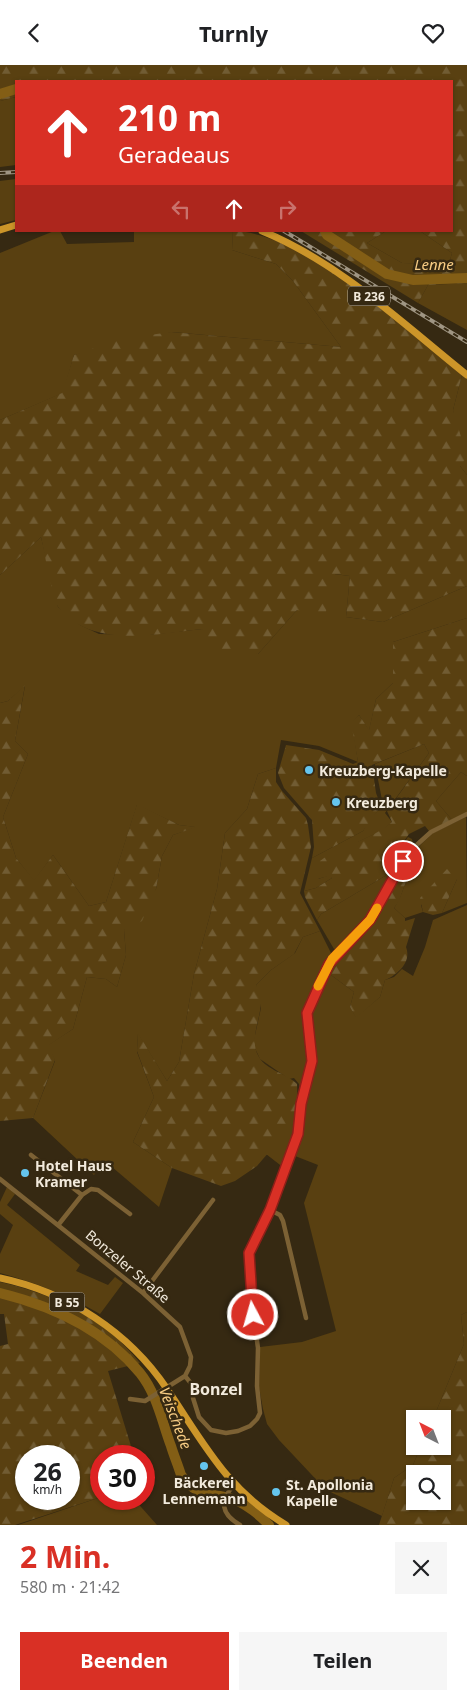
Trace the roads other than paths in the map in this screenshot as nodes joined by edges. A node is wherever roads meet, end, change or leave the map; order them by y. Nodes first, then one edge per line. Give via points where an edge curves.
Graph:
1 (15, 225) edge
2 (0, 230) edge
3 (264, 232) edge
4 (467, 375) edge
5 (467, 813) edge
6 (31, 1155) dead end
7 (0, 1179) edge
8 (82, 1195) junction
9 (213, 1200) dead end
10 (270, 1210) junction
11 (130, 1214) dead end
12 (59, 1224) junction
13 (0, 1278) edge
14 (143, 1293) junction
15 (306, 1318) dead end
16 (185, 1376) junction
17 (166, 1388) junction
18 (130, 1399) dead end
19 (234, 1485) junction
20 (240, 1525) edge
21 (286, 1525) edge

1 - 2 main road
3 - 4 main road, B 236 via 304,251 346,278
5 - 10 street via 418,842 397,871 370,920 329,964 307,1013 312,1061 294,1147
6 - 8 street
7 - 12 street, Bonzeler Straße
8 - 11 street via 91,1189 98,1190
8 - 12 street
9 - 14 street
10 - 15 street via 284,1221
10 - 16 street via 251,1247 249,1259 258,1347 260,1413 257,1419 238,1431 211,1430 198,1417 194,1387
12 - 14 street, Bonzeler Straße
13 - 17 main road, B 55 via 59,1297 104,1324 145,1361
14 - 16 street, Bonzeler Straße via 174,1319 185,1337 191,1357
16 - 17 street
17 - 18 street via 151,1398
17 - 19 main road, B 55 via 212,1459
19 - 20 street via 224,1500 224,1512
19 - 21 main road, B 55

